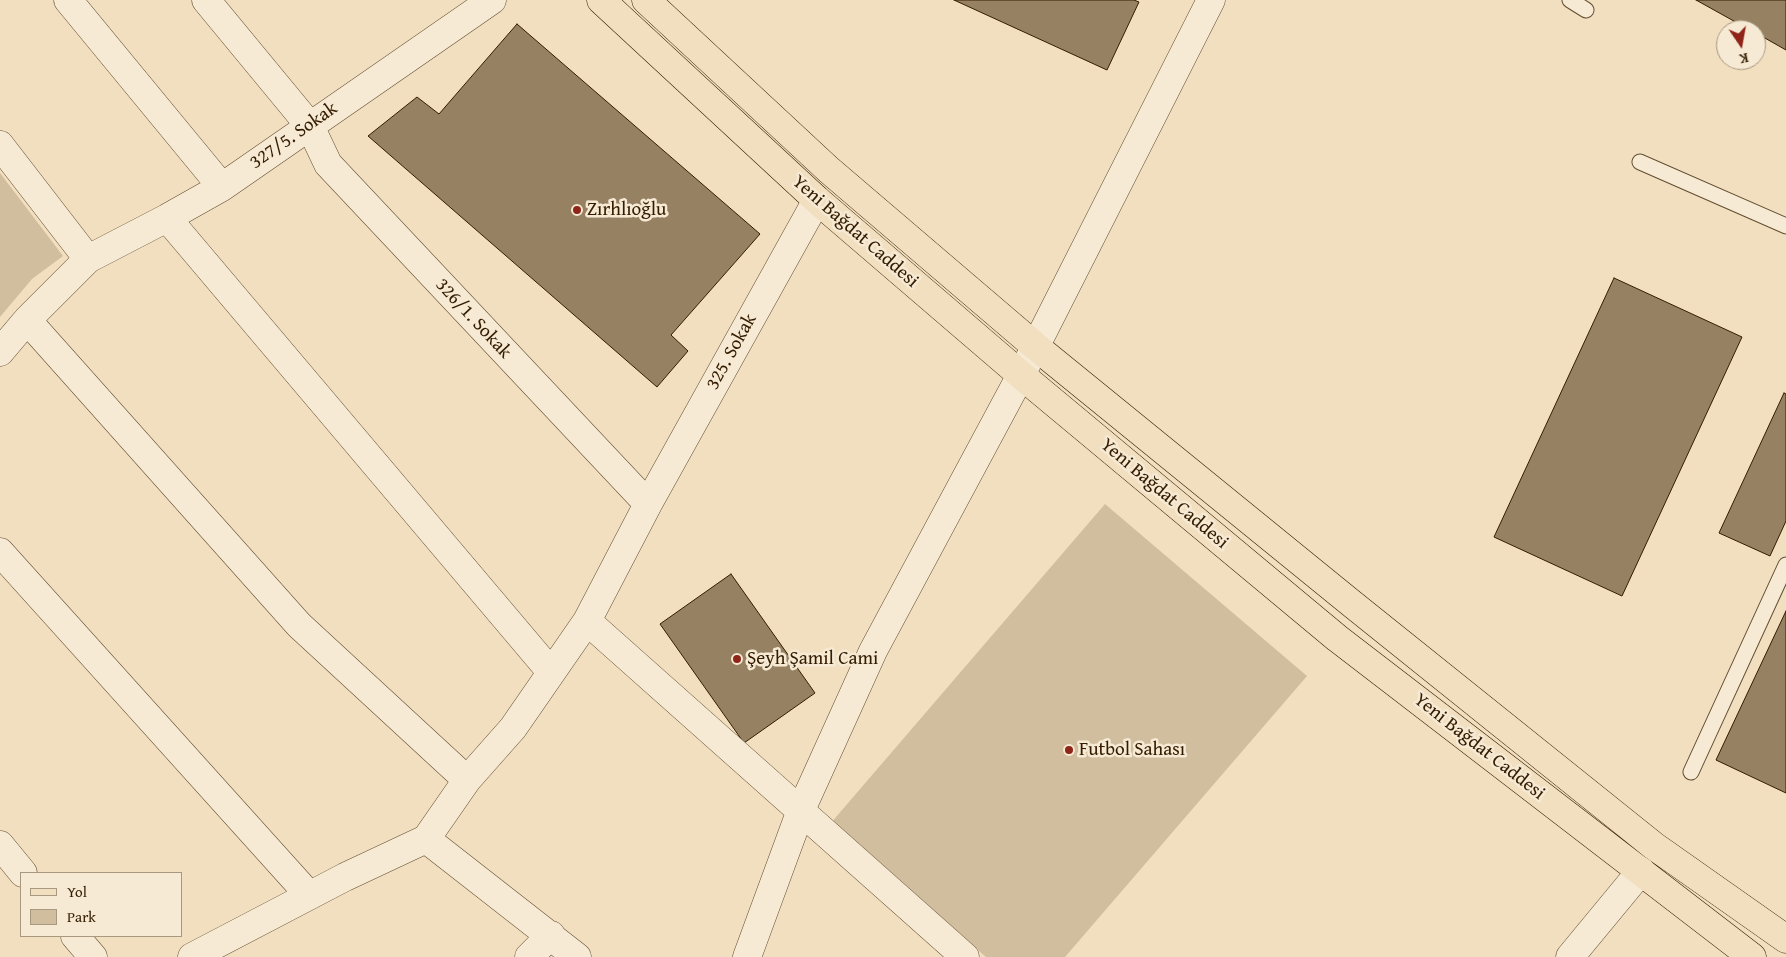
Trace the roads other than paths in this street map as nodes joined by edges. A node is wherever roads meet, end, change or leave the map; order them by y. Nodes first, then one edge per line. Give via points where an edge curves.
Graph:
1 (68, 0) edge
2 (206, 0) edge
3 (492, 0) edge
4 (601, 0) edge
5 (646, 0) edge
6 (1211, 0) edge
7 (1570, 0) edge
8 (1586, 10) dead end
9 (310, 126) junction
10 (0, 145) edge
11 (1640, 162) dead end
12 (222, 186) junction
13 (817, 200) junction
14 (167, 218) junction
15 (1786, 226) edge
16 (88, 259) junction
17 (27, 320) junction
18 (1035, 346) junction
19 (0, 352) edge
20 (1021, 375) junction
21 (648, 504) junction
22 (0, 552) edge
23 (1786, 565) edge
24 (587, 621) junction
25 (551, 672) junction
26 (1691, 772) dead end
27 (467, 780) junction
28 (801, 810) junction
29 (426, 839) junction
30 (0, 846) edge
31 (1641, 871) junction
32 (22, 872) edge
33 (309, 895) junction
34 (551, 935) junction
35 (76, 937) edge
36 (1786, 939) edge
37 (93, 957) edge
38 (192, 957) edge
39 (529, 957) edge
40 (577, 957) edge
41 (747, 957) edge
42 (965, 957) edge
43 (1570, 957) edge
44 (1752, 957) edge

1 - 12 street
2 - 9 street, 326/1. Sokak
3 - 9 street, 327/5. Sokak
4 - 13 main road, Yeni Bağdat Caddesi
5 - 18 main road, Yeni Bağdat Caddesi via 830,170
6 - 18 street
7 - 8 lane
9 - 12 street, 327/5. Sokak
9 - 21 street, 326/1. Sokak via 328,164
10 - 16 street
11 - 15 lane
12 - 14 street, 327/5. Sokak
13 - 20 main road, Yeni Bağdat Caddesi
13 - 21 street, 325. Sokak
14 - 16 street, 327/5. Sokak
14 - 25 street
16 - 17 street, 327/5. Sokak
17 - 19 street, 327/5. Sokak
17 - 27 street via 299,624
18 - 20 street
18 - 36 main road, Yeni Bağdat Caddesi via 1654,846
20 - 28 street via 873,651
20 - 31 main road, Yeni Bağdat Caddesi via 1337,638
21 - 24 street, 325. Sokak
22 - 33 street
23 - 26 lane
24 - 25 street, 325. Sokak
24 - 28 street
25 - 27 street, 325. Sokak via 513,728
27 - 29 street, 325. Sokak
28 - 41 street
28 - 42 street
29 - 33 street
29 - 34 street
30 - 32 street
31 - 43 street
31 - 44 main road, Yeni Bağdat Caddesi
33 - 38 street
34 - 39 street
34 - 40 street
35 - 37 street

